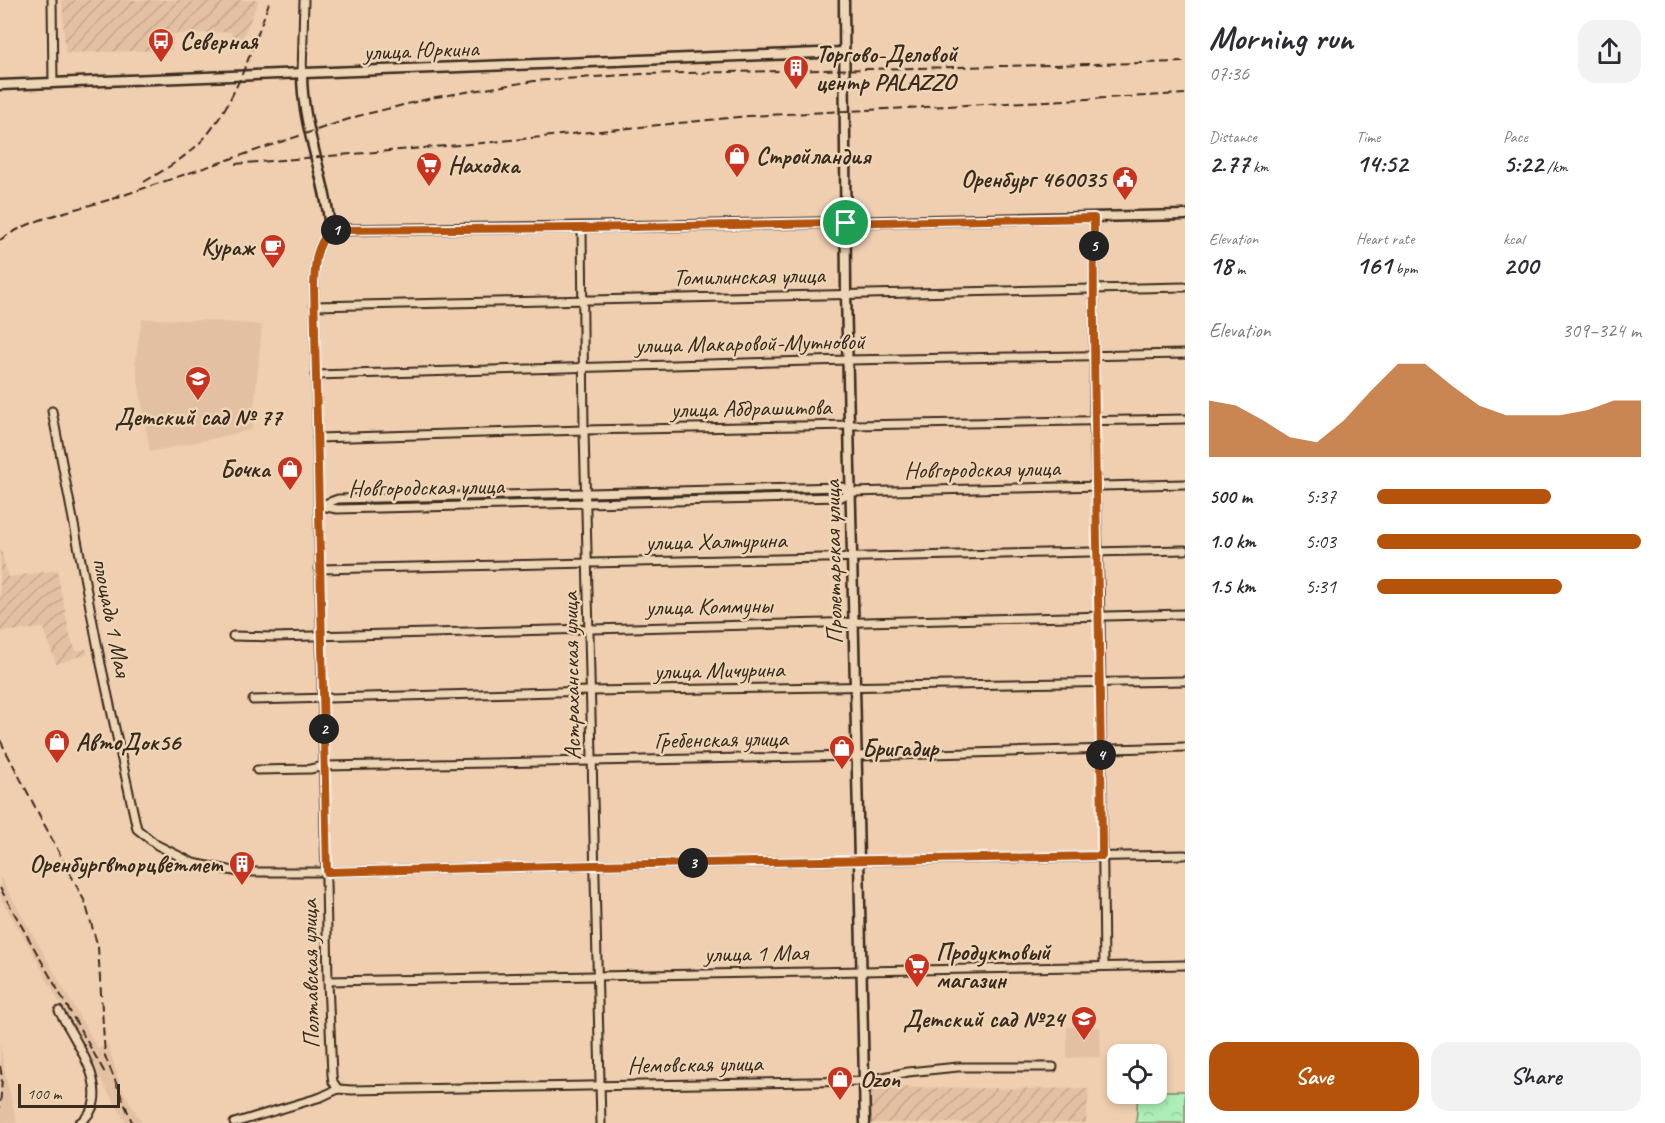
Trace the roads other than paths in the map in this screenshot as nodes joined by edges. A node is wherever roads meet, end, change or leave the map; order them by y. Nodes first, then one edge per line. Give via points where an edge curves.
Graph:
1 (52, 0) edge
2 (304, 0) edge
3 (844, 0) edge
4 (844, 52) junction
5 (302, 74) junction
6 (53, 83) junction
7 (0, 85) edge
8 (1185, 216) edge
9 (1094, 218) junction
10 (846, 223) junction
11 (582, 228) junction
12 (330, 230) junction
13 (1185, 286) edge
14 (1094, 288) junction
15 (846, 293) junction
16 (583, 299) junction
17 (314, 306) junction
18 (1185, 354) edge
19 (1094, 356) junction
20 (848, 360) junction
21 (583, 367) junction
22 (315, 375) junction
23 (52, 411) dead end
24 (1185, 419) edge
25 (1094, 421) junction
26 (849, 425) junction
27 (584, 430) junction
28 (317, 438) junction
29 (1185, 484) edge
30 (1095, 486) junction
31 (586, 492) junction
32 (851, 492) junction
33 (586, 503) junction
34 (319, 506) junction
35 (1185, 550) edge
36 (1097, 552) junction
37 (853, 558) junction
38 (588, 562) junction
39 (319, 569) junction
40 (1185, 614) edge
41 (1100, 616) junction
42 (854, 622) junction
43 (590, 628) junction
44 (321, 635) junction
45 (233, 636) dead end
46 (1185, 681) edge
47 (1101, 684) junction
48 (856, 687) junction
49 (591, 691) junction
50 (323, 699) junction
51 (253, 700) dead end
52 (1185, 747) edge
53 (1101, 749) junction
54 (857, 756) junction
55 (593, 762) junction
56 (325, 766) junction
57 (257, 770) dead end
58 (1185, 855) edge
59 (1102, 856) junction
60 (859, 861) junction
61 (594, 865) junction
62 (327, 872) junction
63 (1185, 965) edge
64 (1104, 966) junction
65 (861, 970) junction
66 (598, 976) junction
67 (328, 981) junction
68 (58, 1011) dead end
69 (1053, 1067) dead end
70 (864, 1081) junction
71 (600, 1085) junction
72 (338, 1089) junction
73 (79, 1123) edge
74 (234, 1123) edge
75 (601, 1123) edge
76 (865, 1123) edge

1 - 6 street
2 - 5 street
3 - 4 main road, Пролетарская улица
4 - 5 main road, улица Юркина
4 - 10 main road, Пролетарская улица
5 - 6 main road, улица Юркина
5 - 12 main road via 303,107
6 - 7 main road, улица Юркина
8 - 9 main road
9 - 10 main road
9 - 14 street
10 - 11 main road
10 - 15 main road, Пролетарская улица
11 - 12 main road
11 - 16 street, Астраханская улица
12 - 17 street, Полтавская улица via 316,254
13 - 14 street, Томилинская улица
14 - 15 street, Томилинская улица
14 - 19 street
15 - 16 street, Томилинская улица
15 - 20 main road, Пролетарская улица
16 - 17 street, Томилинская улица
16 - 21 street, Астраханская улица
17 - 22 street, Полтавская улица
18 - 19 street, улица Макаровой-Мутновой
19 - 20 street, улица Макаровой-Мутновой
19 - 25 street
20 - 21 street, улица Макаровой-Мутновой
20 - 26 main road, Пролетарская улица
21 - 22 street, улица Макаровой-Мутновой
21 - 27 street, Астраханская улица
22 - 28 street, Полтавская улица
23 - 62 street, площадь 1 Мая via 137,830 193,863 216,869
24 - 25 street, улица Абдрашитова
25 - 26 street, улица Абдрашитова
25 - 30 street
26 - 27 street, улица Абдрашитова
26 - 32 main road, Пролетарская улица
27 - 28 street, улица Абдрашитова
27 - 31 street, Астраханская улица
28 - 34 street, Полтавская улица
29 - 30 street, Новгородская улица
30 - 32 street, Новгородская улица
30 - 36 street
31 - 32 street, Новгородская улица via 842,487
31 - 33 street, Астраханская улица
31 - 34 street, Новгородская улица via 338,499
32 - 33 street, Новгородская улица via 841,497
32 - 37 main road, Пролетарская улица
33 - 34 street, Новгородская улица via 338,509
33 - 38 street, Астраханская улица
34 - 39 street, Полтавская улица
35 - 36 street, улица Халтурина
36 - 37 street, улица Халтурина
36 - 41 street
37 - 38 street, улица Халтурина
37 - 42 main road, Пролетарская улица
38 - 39 street, улица Халтурина
38 - 43 street, Астраханская улица
39 - 44 street, Полтавская улица
40 - 41 street, улица Коммуны
41 - 42 street, улица Коммуны
41 - 47 street
42 - 43 street, улица Коммуны
42 - 48 main road, Пролетарская улица
43 - 44 street, улица Коммуны
43 - 49 street, Астраханская улица
44 - 45 street, улица Коммуны
44 - 50 street, Полтавская улица
46 - 47 street, улица Мичурина
47 - 48 street, улица Мичурина
47 - 53 street
48 - 49 street, улица Мичурина
48 - 54 main road, Пролетарская улица
49 - 50 street, улица Мичурина
49 - 55 street, Астраханская улица
50 - 51 street, улица Мичурина
50 - 56 street, Полтавская улица
52 - 53 street, Гребенская улица
53 - 54 street, Гребенская улица
53 - 59 street
54 - 55 street, Гребенская улица
54 - 60 main road, Пролетарская улица
55 - 56 street, Гребенская улица
55 - 61 street, Астраханская улица
56 - 57 street, Гребенская улица
56 - 62 street, Полтавская улица
58 - 59 street
59 - 60 street
59 - 64 street
60 - 61 street
60 - 65 main road, Пролетарская улица
61 - 62 street
61 - 66 street, Астраханская улица
62 - 67 street, Полтавская улица
63 - 64 street, улица 1 Мая
64 - 65 street, улица 1 Мая
65 - 66 street, улица 1 Мая
65 - 70 main road, Пролетарская улица
66 - 67 street, улица 1 Мая
66 - 71 street, Астраханская улица
67 - 72 street, Полтавская улица via 332,1075
68 - 73 street via 88,1066 96,1092 94,1108
69 - 70 street, Немовская улица via 958,1067
70 - 71 street, Немовская улица
70 - 76 main road, Пролетарская улица
71 - 72 street, Немовская улица
71 - 75 street, Астраханская улица
72 - 74 street

